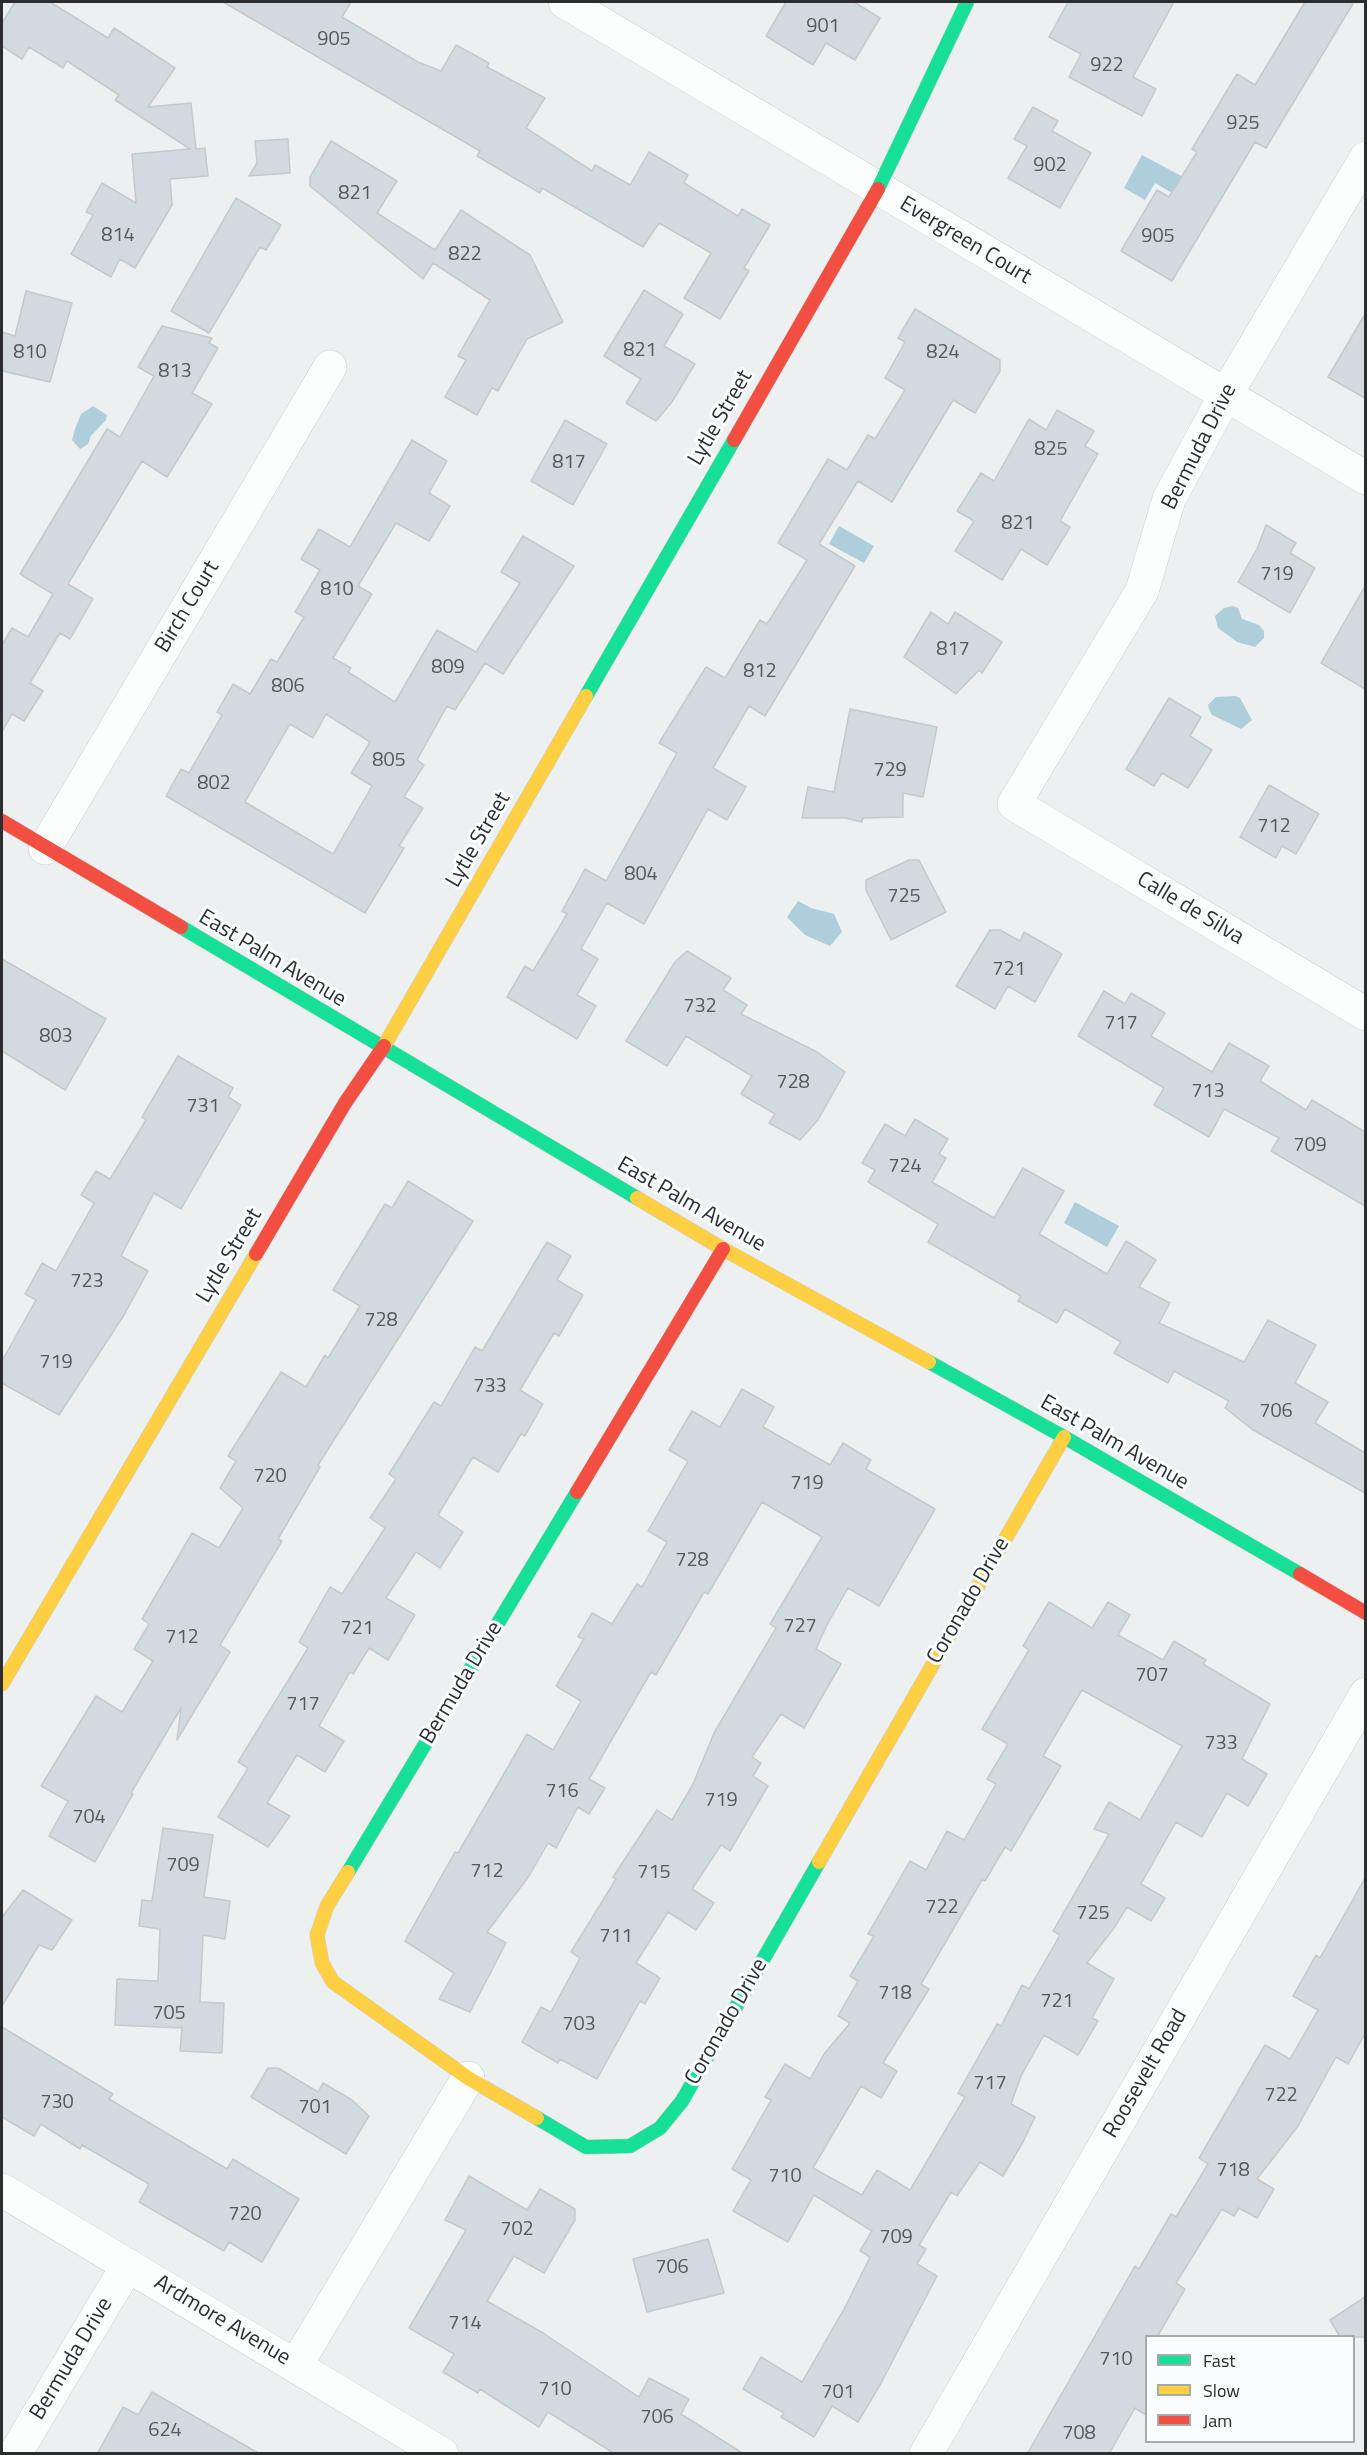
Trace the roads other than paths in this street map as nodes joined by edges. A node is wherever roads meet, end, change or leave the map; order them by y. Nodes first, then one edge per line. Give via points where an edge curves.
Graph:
1 (565, 2) edge
2 (967, 2) edge
3 (1365, 158) edge
4 (878, 189) junction
5 (330, 367) dead end
6 (1225, 396) junction
7 (1365, 478) edge
8 (1014, 804) joint
9 (2, 821) edge
10 (45, 848) junction
11 (1365, 1014) edge
12 (382, 1049) junction
13 (723, 1249) junction
14 (1064, 1437) junction
15 (1365, 1614) edge
16 (2, 1684) edge
17 (1365, 1694) edge
18 (468, 2078) junction
19 (2, 2190) edge
20 (128, 2265) junction
21 (296, 2365) junction
22 (15, 2454) edge
23 (442, 2454) edge
24 (926, 2454) edge

1 - 4 street, Evergreen Court
2 - 4 street, Lytle Street
3 - 6 street, Bermuda Drive
4 - 6 street, Evergreen Court
4 - 12 street, Lytle Street
5 - 10 street, Birch Court
6 - 7 street, Evergreen Court
6 - 8 street, Bermuda Drive via 1169,499 1142,591
8 - 11 street, Calle de Silva
9 - 10 street, East Palm Avenue
10 - 12 street, East Palm Avenue
12 - 13 street, East Palm Avenue
12 - 16 street, Lytle Street via 345,1103
13 - 14 street, East Palm Avenue
13 - 18 street, Bermuda Drive via 327,1906 317,1935 322,1963 333,1982
14 - 15 street, East Palm Avenue
14 - 18 street, Coronado Drive via 682,2101 660,2128 630,2146 586,2147
17 - 24 street, Roosevelt Road
18 - 21 street
19 - 20 street, Ardmore Avenue
20 - 21 street, Ardmore Avenue
20 - 22 street, Bermuda Drive
21 - 23 street, Ardmore Avenue

